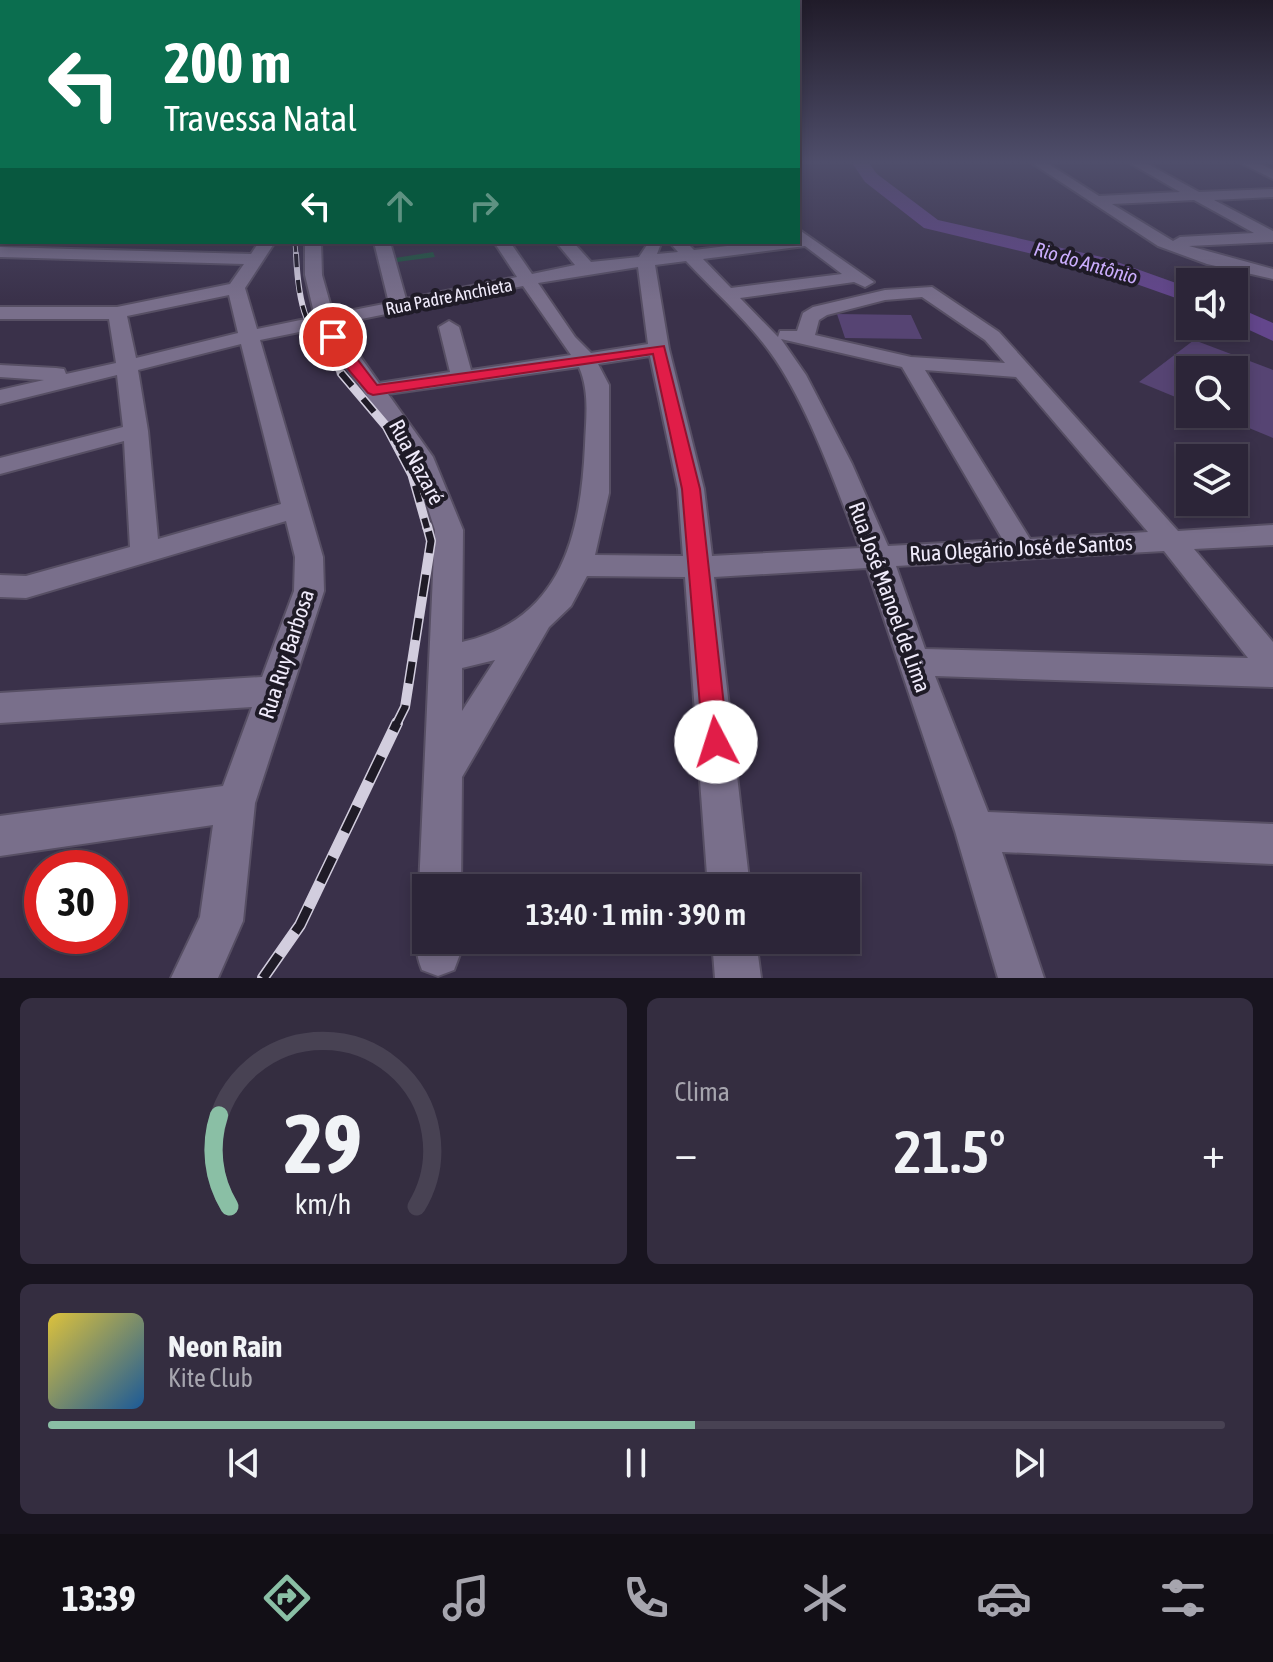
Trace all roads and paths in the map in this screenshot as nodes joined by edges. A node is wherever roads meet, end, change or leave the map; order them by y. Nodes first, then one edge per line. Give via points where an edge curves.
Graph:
1 (1110, 209) edge
2 (1220, 209) edge
3 (1273, 237) edge
4 (803, 238) edge
5 (1164, 243) junction
6 (176, 244) edge
7 (313, 244) edge
8 (383, 244) edge
9 (503, 244) edge
10 (566, 244) edge
11 (731, 244) edge
12 (683, 248) edge
13 (260, 251) edge
14 (649, 251) edge
15 (0, 252) edge
16 (163, 257) junction
17 (587, 268) junction
18 (1273, 274) edge
19 (856, 277) junction
20 (526, 281) junction
21 (236, 288) junction
22 (728, 294) junction
23 (885, 295) junction
24 (399, 307) junction
25 (0, 313) edge
26 (117, 313) junction
27 (325, 322) junction
28 (449, 327) dead end
29 (763, 332) junction
30 (251, 336) junction
31 (805, 337) junction
32 (659, 349) junction
33 (585, 358) junction
34 (911, 363) junction
35 (128, 364) junction
36 (0, 371) edge
37 (1021, 371) junction
38 (84, 375) junction
39 (462, 376) junction
40 (373, 390) junction
41 (0, 397) edge
42 (136, 431) junction
43 (0, 466) edge
44 (297, 509) junction
45 (1273, 535) edge
46 (1170, 539) junction
47 (1021, 547) junction
48 (145, 554) junction
49 (878, 557) junction
50 (578, 565) junction
51 (700, 567) junction
52 (0, 586) edge
53 (537, 619) junction
54 (1264, 642) edge
55 (448, 658) junction
56 (913, 662) junction
57 (1273, 671) edge
58 (275, 691) junction
59 (0, 708) edge
60 (444, 772) junction
61 (236, 803) junction
62 (975, 831) junction
63 (0, 836) edge
64 (1273, 844) edge
65 (440, 874) edge
66 (728, 874) edge
67 (735, 954) edge
68 (194, 978) edge
69 (738, 978) edge
70 (1021, 978) edge

1 - 5 street
2 - 3 street
3 - 5 street
4 - 19 street
5 - 18 street
6 - 16 street
7 - 27 street, Rua Nazaré via 311,276
8 - 24 street
9 - 20 street
10 - 17 street
11 - 12 street, Rua Padre Anchieta
12 - 14 street, Rua Padre Anchieta
12 - 22 street, Rua José Manoel de Lima
13 - 16 street
13 - 21 street
14 - 17 street, Rua Padre Anchieta
14 - 32 street
15 - 16 street
17 - 20 street, Rua Padre Anchieta
19 - 22 street
19 - 23 street
20 - 24 street, Rua Padre Anchieta
20 - 33 street
21 - 26 street
21 - 30 street, Rua Ruy Barbosa
22 - 29 street, Rua José Manoel de Lima
23 - 31 street via 820,311 810,317
23 - 37 street via 935,294 992,336
24 - 27 street, Rua Padre Anchieta
25 - 26 street
26 - 35 street
27 - 30 street, Rua Padre Anchieta
27 - 40 street, Rua Nazaré
28 - 39 street
29 - 31 street
29 - 49 street, Rua José Manoel de Lima via 808,400
30 - 35 street, Rua Padre Anchieta
30 - 44 street, Rua Ruy Barbosa
31 - 34 street
32 - 33 street
32 - 51 street via 691,489
33 - 39 street
33 - 50 street via 598,385 596,493
34 - 37 street
34 - 47 street
35 - 38 street, Rua Padre Anchieta
35 - 42 street
36 - 38 street
37 - 46 street
38 - 41 street, Rua Padre Anchieta
39 - 40 street
40 - 55 street, Rua Nazaré via 409,436 441,500 449,530
42 - 43 street
42 - 48 street
44 - 48 street
44 - 58 street, Rua Ruy Barbosa via 309,557 309,591
45 - 46 street, Rua Olegário José de Santos
46 - 47 street, Rua Olegário José de Santos
46 - 54 street
47 - 49 street, Rua Olegário José de Santos
48 - 52 street via 26,587
49 - 51 street, Rua Olegário José de Santos
49 - 56 street, Rua José Manoel de Lima
50 - 51 street, Rua Olegário José de Santos
50 - 53 street via 560,598
51 - 66 street
53 - 55 street via 493,648
53 - 60 street
54 - 57 street
55 - 60 street, Rua Nazaré
56 - 57 street
56 - 62 street, Rua José Manoel de Lima
58 - 59 street
58 - 61 street, Rua Ruy Barbosa
60 - 65 street, Rua Nazaré
61 - 63 street
61 - 68 street, Rua Ruy Barbosa via 221,921
62 - 64 street
62 - 70 street, Rua José Manoel de Lima
67 - 69 street

